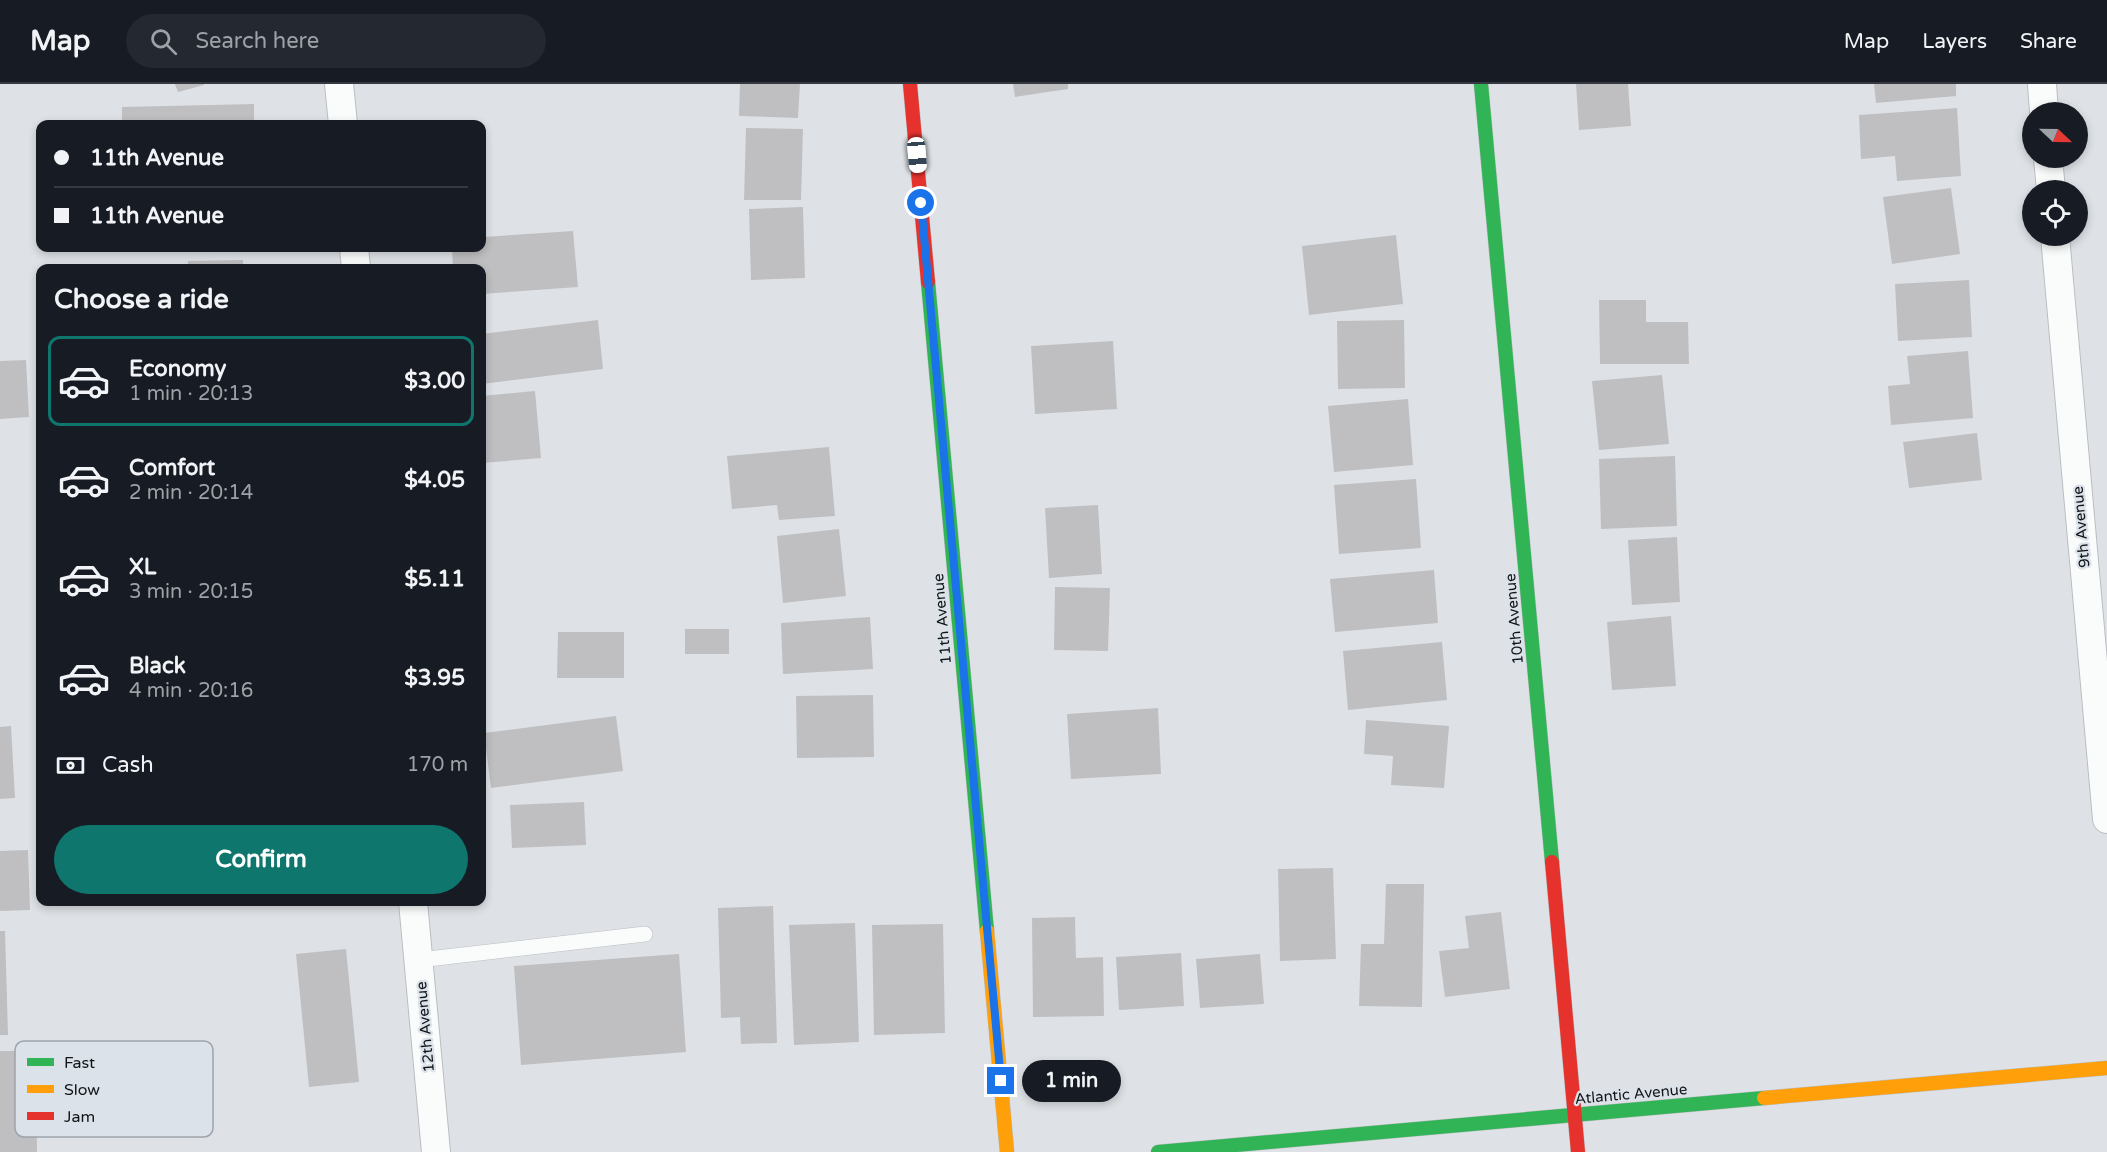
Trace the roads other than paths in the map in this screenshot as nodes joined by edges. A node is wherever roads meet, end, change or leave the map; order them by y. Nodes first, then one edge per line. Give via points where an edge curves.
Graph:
1 (339, 84) edge
2 (910, 84) edge
3 (1481, 84) edge
4 (2042, 84) edge
5 (2043, 102) edge
6 (343, 120) edge
7 (2056, 246) edge
8 (2107, 819) edge
9 (413, 906) edge
10 (645, 934) dead end
11 (418, 960) junction
12 (2107, 1068) edge
13 (1576, 1115) junction
14 (436, 1152) edge
15 (1007, 1152) edge
16 (1158, 1152) edge
17 (1578, 1152) edge

1 - 6 street
2 - 15 street, 11th Avenue
3 - 13 street, 10th Avenue
4 - 5 street
7 - 8 street, 9th Avenue
9 - 11 street, 12th Avenue
10 - 11 lane
11 - 14 street, 12th Avenue
12 - 13 street, Atlantic Avenue
13 - 16 street, Atlantic Avenue
13 - 17 street, 10th Avenue

